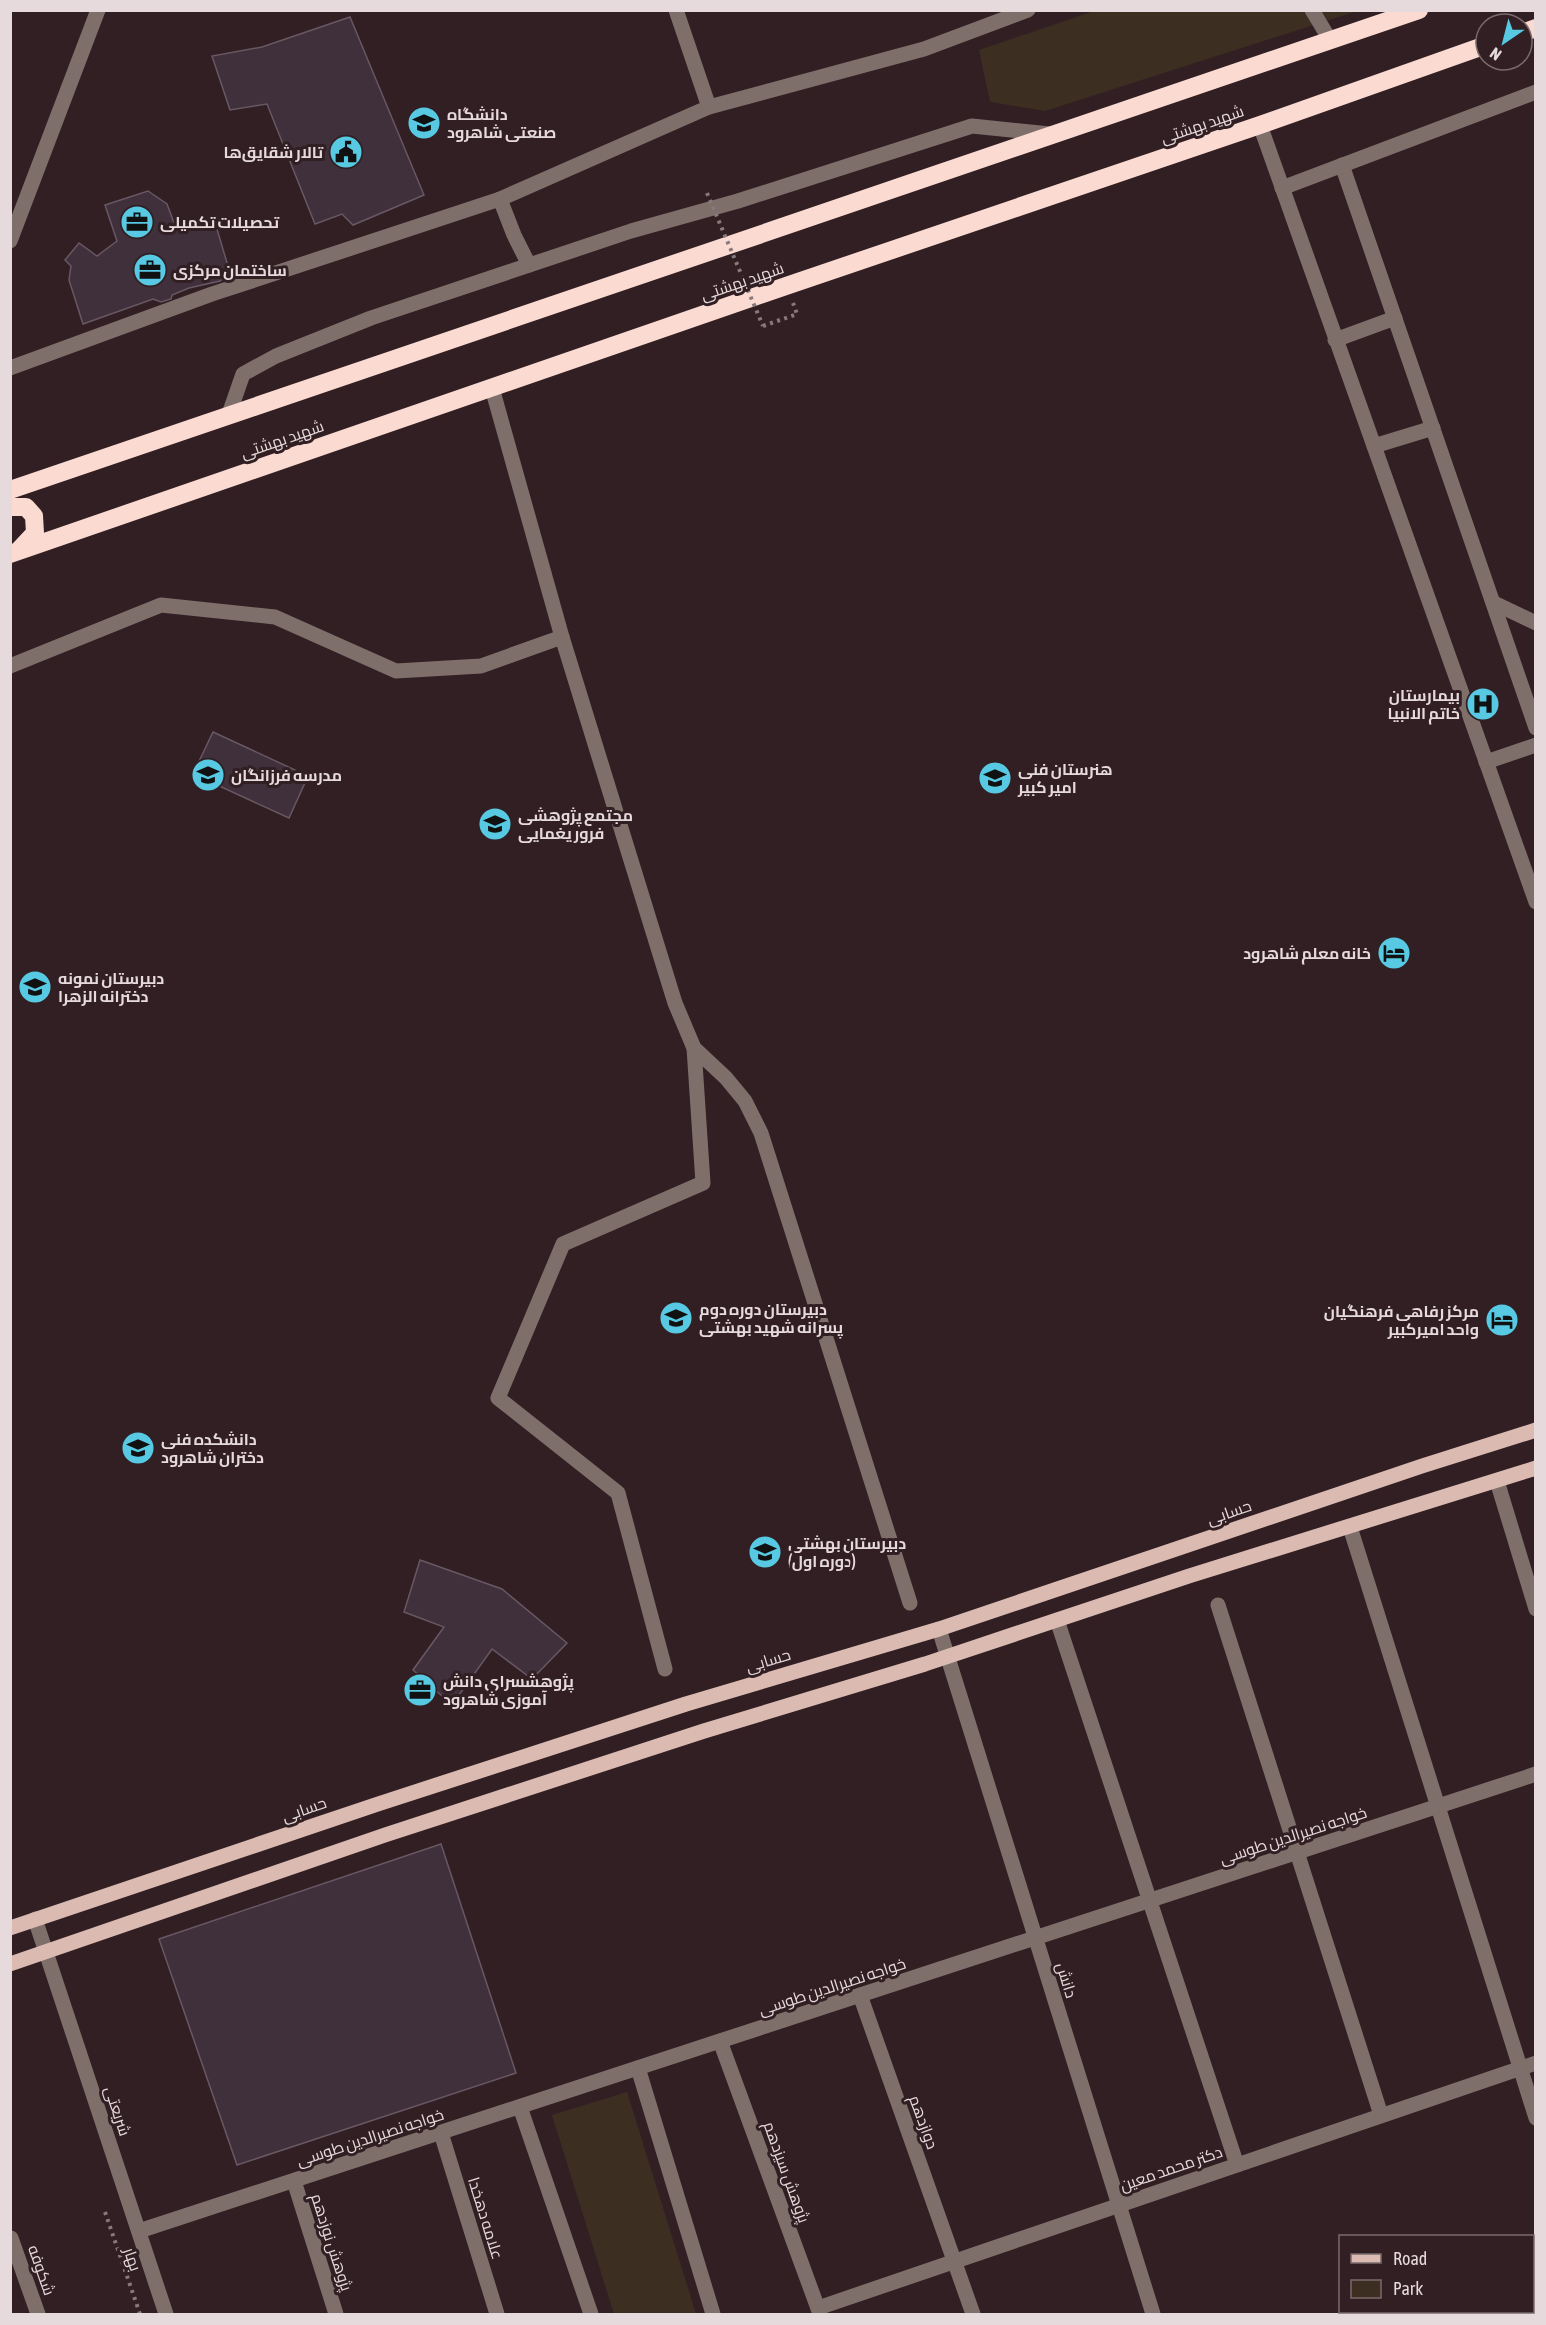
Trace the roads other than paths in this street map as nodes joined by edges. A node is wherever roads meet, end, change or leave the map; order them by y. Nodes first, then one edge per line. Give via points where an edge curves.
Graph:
1 (98, 10) edge
2 (676, 10) edge
3 (1028, 10) edge
4 (1312, 10) edge
5 (1419, 10) edge
6 (1330, 40) junction
7 (1474, 49) edge
8 (1536, 92) edge
9 (709, 107) junction
10 (1260, 125) junction
11 (1053, 135) junction
12 (1342, 165) junction
13 (1282, 188) junction
14 (500, 199) junction
15 (10, 241) edge
16 (529, 265) junction
17 (1395, 318) junction
18 (1335, 340) junction
19 (10, 368) edge
20 (492, 387) junction
21 (228, 417) junction
22 (1433, 428) junction
23 (1374, 446) junction
24 (10, 490) edge
25 (10, 507) edge
26 (15, 552) edge
27 (1494, 603) junction
28 (1536, 623) edge
29 (562, 637) junction
30 (10, 666) edge
31 (1536, 728) edge
32 (1536, 746) edge
33 (1486, 762) junction
34 (1536, 902) edge
35 (694, 1048) junction
36 (1536, 1430) edge
37 (1536, 1468) edge
38 (1497, 1481) junction
39 (1350, 1527) junction
40 (910, 1603) dead end
41 (1218, 1605) dead end
42 (1536, 1608) edge
43 (1057, 1620) junction
44 (939, 1629) junction
45 (947, 1657) junction
46 (665, 1669) dead end
47 (1536, 1774) edge
48 (1437, 1806) junction
49 (1296, 1853) junction
50 (1149, 1901) junction
51 (35, 1919) junction
52 (10, 1928) edge
53 (1035, 1938) junction
54 (46, 1952) junction
55 (10, 1964) edge
56 (860, 1995) junction
57 (720, 2041) junction
58 (1536, 2063) edge
59 (638, 2068) junction
60 (1519, 2068) junction
61 (520, 2107) junction
62 (1381, 2115) junction
63 (1536, 2118) edge
64 (441, 2133) junction
65 (1237, 2165) junction
66 (294, 2181) junction
67 (1119, 2205) junction
68 (139, 2231) junction
69 (11, 2238) edge
70 (954, 2262) junction
71 (819, 2311) edge
72 (38, 2314) edge
73 (166, 2314) edge
74 (336, 2314) edge
75 (496, 2314) edge
76 (591, 2314) edge
77 (713, 2314) edge
78 (973, 2314) edge
79 (1153, 2314) edge

1 - 15 street
2 - 9 street
3 - 9 street via 924,49
4 - 6 street
5 - 6 highway
6 - 11 highway
7 - 10 highway, شهید بهشتی
8 - 12 street
9 - 14 street
10 - 13 street
10 - 20 highway, شهید بهشتی
11 - 16 street via 972,126
11 - 21 highway
12 - 13 street
12 - 17 street
13 - 18 street
14 - 16 street
14 - 19 street via 212,294
16 - 21 street via 371,318 276,356 243,374
17 - 18 street
17 - 22 street
18 - 23 street
20 - 26 highway, شهید بهشتی
20 - 29 street
21 - 24 highway
22 - 23 street
22 - 27 street
23 - 33 street
25 - 26 highway via 26,507 34,516 35,533
27 - 28 street
27 - 31 street
29 - 30 street via 481,666 396,671 275,616 161,605
29 - 35 street via 675,1003
32 - 33 street
33 - 34 street
35 - 40 street via 745,1101 761,1133
35 - 46 street via 703,1183 563,1244 498,1398 618,1492
36 - 44 main road, حسابی
37 - 38 main road
38 - 39 main road
38 - 42 street
39 - 43 main road
39 - 48 street
41 - 49 street
43 - 45 main road
43 - 50 street
44 - 45 street, دانش
44 - 51 main road, حسابی via 669,1709
45 - 53 street, دانش
45 - 54 main road via 704,1731
47 - 48 street, خواجه نصیرالدین طوسی
48 - 49 street, خواجه نصیرالدین طوسی
48 - 60 street
49 - 50 street, خواجه نصیرالدین طوسی
49 - 62 street
50 - 53 street, خواجه نصیرالدین طوسی
50 - 65 street
51 - 52 main road, حسابی
51 - 54 street, شریعتی
53 - 56 street, خواجه نصیرالدین طوسی
53 - 67 street, دانش
54 - 55 main road
54 - 68 street, شریعتی
56 - 57 street, خواجه نصیرالدین طوسی
56 - 70 street, دوازدهم
57 - 59 street, خواجه نصیرالدین طوسی
57 - 71 street, پژوهش سیزدهم
58 - 60 street, دکتر محمد معین
59 - 61 street, خواجه نصیرالدین طوسی
59 - 77 street
60 - 62 street, دکتر محمد معین
60 - 63 street
61 - 64 street, خواجه نصیرالدین طوسی
61 - 76 street
62 - 65 street, دکتر محمد معین
64 - 66 street, خواجه نصیرالدین طوسی
64 - 75 street, علامه دهخدا
65 - 67 street, دکتر محمد معین
66 - 68 street, خواجه نصیرالدین طوسی
66 - 74 street, پژوهش نوزدهم
67 - 70 street, دکتر محمد معین
67 - 79 street, دانش
68 - 73 street, شریعتی
69 - 72 street, شکوفه
70 - 71 street, دکتر محمد معین
70 - 78 street, دوازدهم

